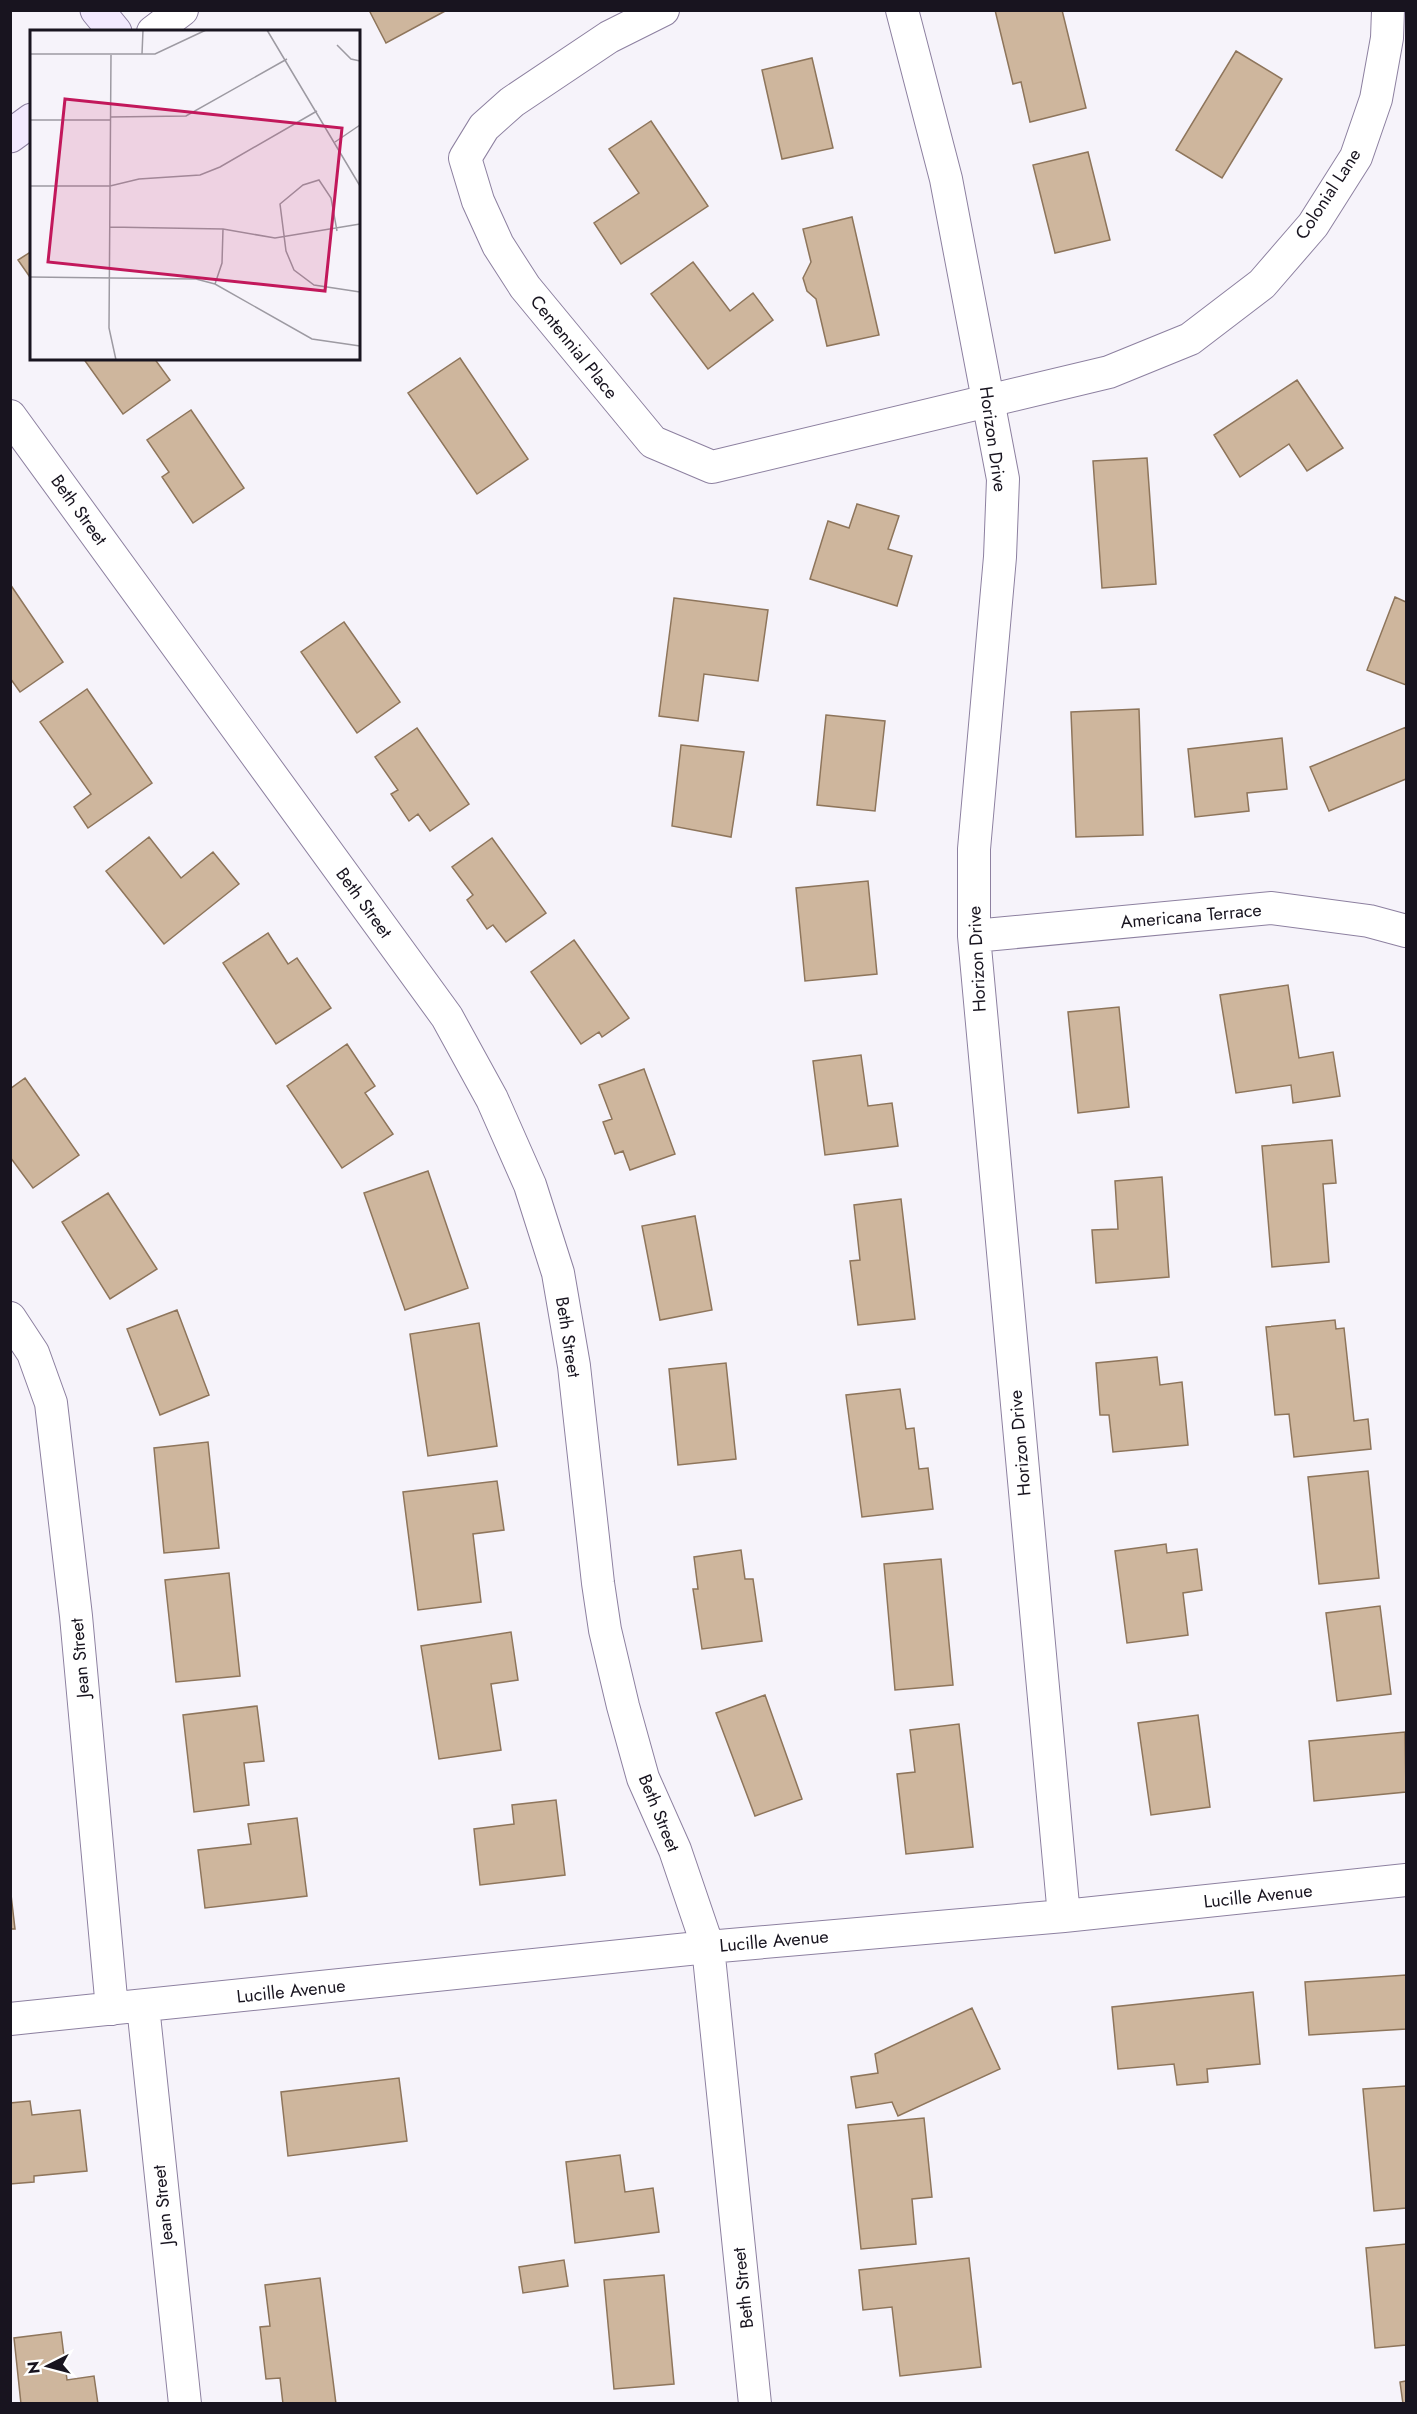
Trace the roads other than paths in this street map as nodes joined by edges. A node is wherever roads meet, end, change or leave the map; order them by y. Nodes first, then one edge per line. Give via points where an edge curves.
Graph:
1 (97, 10) edge
2 (182, 10) edge
3 (663, 10) edge
4 (902, 10) edge
5 (1388, 10) edge
6 (113, 30) edge
7 (156, 30) edge
8 (30, 121) edge
9 (10, 136) edge
10 (988, 399) junction
11 (10, 416) edge
12 (1407, 931) edge
13 (974, 936) junction
14 (10, 1318) edge
15 (1407, 1880) edge
16 (1064, 1916) junction
17 (708, 1947) junction
18 (143, 2006) junction
19 (112, 2009) junction
20 (10, 2019) edge
21 (185, 2403) edge
22 (755, 2403) edge

1 - 6 street
2 - 7 street
3 - 10 street, Centennial Place via 609,37 512,102 484,128 465,158 478,201 498,245 525,287 609,391 653,442 712,467
4 - 10 street, Horizon Drive via 946,179
5 - 10 street, Colonial Lane via 1376,99 1356,157 1313,225 1262,284 1190,339 1109,372
8 - 9 street
10 - 13 street, Horizon Drive via 1003,479 1000,557 974,849
11 - 17 street, Beth Street via 447,1017 492,1099 530,1185 558,1274 574,1366 605,1630 623,1706 643,1778 675,1850
12 - 13 street, Americana Terrace via 1369,921 1272,909
13 - 16 street, Horizon Drive
14 - 19 street, Jean Street via 33,1353 51,1403 76,1616
15 - 16 street, Lucille Avenue
16 - 17 street, Lucille Avenue
17 - 18 street, Lucille Avenue
17 - 22 street, Beth Street
18 - 19 street, Lucille Avenue
18 - 21 street, Jean Street
19 - 20 street

